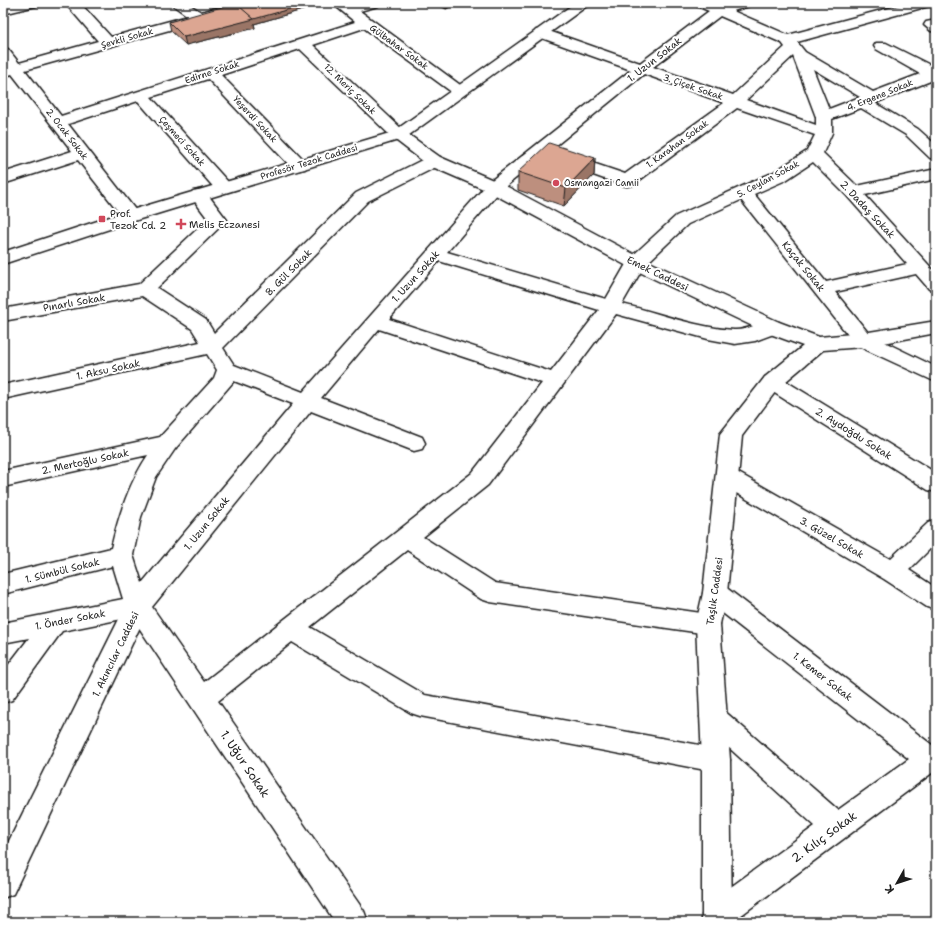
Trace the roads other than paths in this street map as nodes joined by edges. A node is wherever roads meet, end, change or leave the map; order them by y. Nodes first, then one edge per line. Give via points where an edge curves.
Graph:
1 (30, 3) edge
2 (72, 3) edge
3 (177, 3) edge
4 (252, 3) edge
5 (373, 3) edge
6 (584, 3) edge
7 (744, 3) edge
8 (924, 3) edge
9 (343, 6) edge
10 (710, 7) edge
11 (3, 10) edge
12 (199, 17) junction
13 (366, 23) junction
14 (541, 34) junction
15 (108, 43) junction
16 (302, 43) junction
17 (881, 46) dead end
18 (793, 47) junction
19 (3, 52) edge
20 (641, 68) junction
21 (9, 70) edge
22 (211, 72) junction
23 (935, 74) edge
24 (459, 90) junction
25 (141, 95) junction
26 (867, 100) junction
27 (735, 102) junction
28 (58, 122) junction
29 (824, 125) junction
30 (399, 135) junction
31 (542, 150) junction
32 (82, 153) junction
33 (814, 154) junction
34 (936, 154) edge
35 (434, 160) junction
36 (299, 165) junction
37 (933, 178) edge
38 (3, 179) edge
39 (223, 187) junction
40 (494, 187) junction
41 (853, 192) junction
42 (744, 193) junction
43 (199, 195) junction
44 (131, 216) junction
45 (435, 254) junction
46 (3, 258) edge
47 (636, 262) junction
48 (920, 266) junction
49 (936, 285) edge
50 (822, 288) junction
51 (145, 289) junction
52 (611, 307) junction
53 (3, 315) edge
54 (375, 321) junction
55 (772, 327) junction
56 (936, 327) edge
57 (864, 340) junction
58 (818, 344) junction
59 (214, 346) junction
60 (227, 370) junction
61 (936, 375) edge
62 (554, 380) junction
63 (772, 382) junction
64 (3, 392) edge
65 (306, 401) junction
66 (167, 443) junction
67 (414, 443) dead end
68 (727, 477) junction
69 (3, 479) edge
70 (936, 484) edge
71 (936, 530) edge
72 (407, 538) junction
73 (121, 555) junction
74 (892, 572) junction
75 (3, 584) edge
76 (715, 593) junction
77 (936, 600) edge
78 (138, 606) junction
79 (55, 622) junction
80 (708, 624) junction
81 (291, 629) junction
82 (3, 633) edge
83 (3, 692) edge
84 (201, 699) junction
85 (713, 717) junction
86 (930, 758) joint
87 (716, 760) junction
88 (837, 827) junction
89 (3, 884) edge
90 (343, 919) edge
91 (717, 919) edge

1 - 11 street
2 - 15 street
3 - 12 street
4 - 12 street, Şevkli Sokak
5 - 9 street
6 - 14 street, Profesör Tezok Caddesi
7 - 10 street, 1. Uzun Sokak
8 - 18 street
9 - 13 street, Gülbahar Sokak
10 - 18 street
10 - 20 street, 1. Uzun Sokak
12 - 15 street, Şevkli Sokak
13 - 16 street, Edirne Sokak
13 - 24 street, Gülbahar Sokak
14 - 20 street, 3. Çiçek Sokak
14 - 24 street, Profesör Tezok Caddesi
15 - 21 street, Şevkli Sokak
16 - 22 street, Edirne Sokak
16 - 30 street, 12. Meriç Sokak
17 - 23 street
18 - 26 street
18 - 27 street, 1. Karahan Sokak
18 - 29 street
19 - 21 street, 2. Ocak Sokak
20 - 27 street, 3. Çiçek Sokak
20 - 31 street, 1. Uzun Sokak
21 - 28 street, 2. Ocak Sokak
22 - 25 street, Edirne Sokak
22 - 36 street, Yeşerdi Sokak
23 - 26 street, 4. Ergene Sokak
24 - 30 street, Profesör Tezok Caddesi
25 - 28 street, Edirne Sokak
25 - 39 street, Çeşmeci Sokak
26 - 29 street, 4. Ergene Sokak
26 - 34 street via 912,132
27 - 29 street, 3. Çiçek Sokak
27 - 31 street, 1. Karahan Sokak via 627,181
28 - 32 street, 2. Ocak Sokak
29 - 33 street
30 - 35 street, Emek Caddesi
30 - 36 street, Profesör Tezok Caddesi
31 - 40 street, 1. Uzun Sokak
32 - 38 street
32 - 44 street, 2. Ocak Sokak
33 - 41 street, 2. Dadaş Sokak
33 - 42 street, 5. Ceylan Sokak via 780,176
35 - 40 street, Emek Caddesi
35 - 59 street, 8. Gül Sokak via 362,197
36 - 39 street, Profesör Tezok Caddesi
37 - 41 street
39 - 43 street, Profesör Tezok Caddesi
40 - 45 street, 1. Uzun Sokak
40 - 47 street, Emek Caddesi
41 - 48 street, 2. Dadaş Sokak
42 - 47 street, 5. Ceylan Sokak via 682,220
42 - 50 street, Kaçak Sokak
43 - 44 street, Profesör Tezok Caddesi
43 - 51 street via 218,220
44 - 46 street, Profesör Tezok Caddesi
45 - 52 street
45 - 54 street, 1. Uzun Sokak
47 - 52 street, 5. Ceylan Sokak
47 - 55 street, Emek Caddesi
48 - 49 street, 2. Dadaş Sokak
48 - 50 street
50 - 57 street, Kaçak Sokak
51 - 53 street, Pınarlı Sokak
51 - 59 street via 199,324
52 - 55 street via 721,336 748,336
52 - 62 street, 5. Ceylan Sokak
54 - 62 street
54 - 65 street, 1. Uzun Sokak
55 - 58 street, Emek Caddesi
56 - 57 street, Emek Caddesi
57 - 58 street, Emek Caddesi
57 - 61 street
58 - 63 street, Taşlık Caddesi
59 - 60 street
59 - 64 street, 1. Aksu Sokak
60 - 65 street
60 - 66 street via 224,381
62 - 72 street, 5. Ceylan Sokak via 480,479
63 - 68 street, Taşlık Caddesi via 731,434
63 - 70 street, 2. Aydoğdu Sokak
65 - 67 street
65 - 78 street, 1. Uzun Sokak
66 - 69 street, 2. Mertoğlu Sokak
66 - 73 street via 146,475 130,517
68 - 74 street, 3. Güzel Sokak
68 - 76 street, Taşlık Caddesi
71 - 74 street
72 - 80 street via 490,592
72 - 81 street, 5. Ceylan Sokak
73 - 75 street, 1. Sümbül Sokak
73 - 78 street, 1. Akıncılar Caddesi
74 - 77 street, 3. Güzel Sokak
76 - 80 street, Taşlık Caddesi
76 - 86 street, 1. Kemer Sokak
78 - 79 street, 1. Önder Sokak
78 - 84 street, 1. Uğur Sokak
78 - 89 street, 1. Akıncılar Caddesi
79 - 82 street, 1. Önder Sokak
79 - 83 street
80 - 85 street, Taşlık Caddesi
81 - 84 street, 5. Ceylan Sokak
81 - 87 street via 420,705
84 - 90 street, 1. Uğur Sokak
85 - 87 street, Taşlık Caddesi
85 - 88 street
86 - 88 street, 2. Kılıç Sokak
87 - 91 street, Taşlık Caddesi
88 - 91 street, 2. Kılıç Sokak

